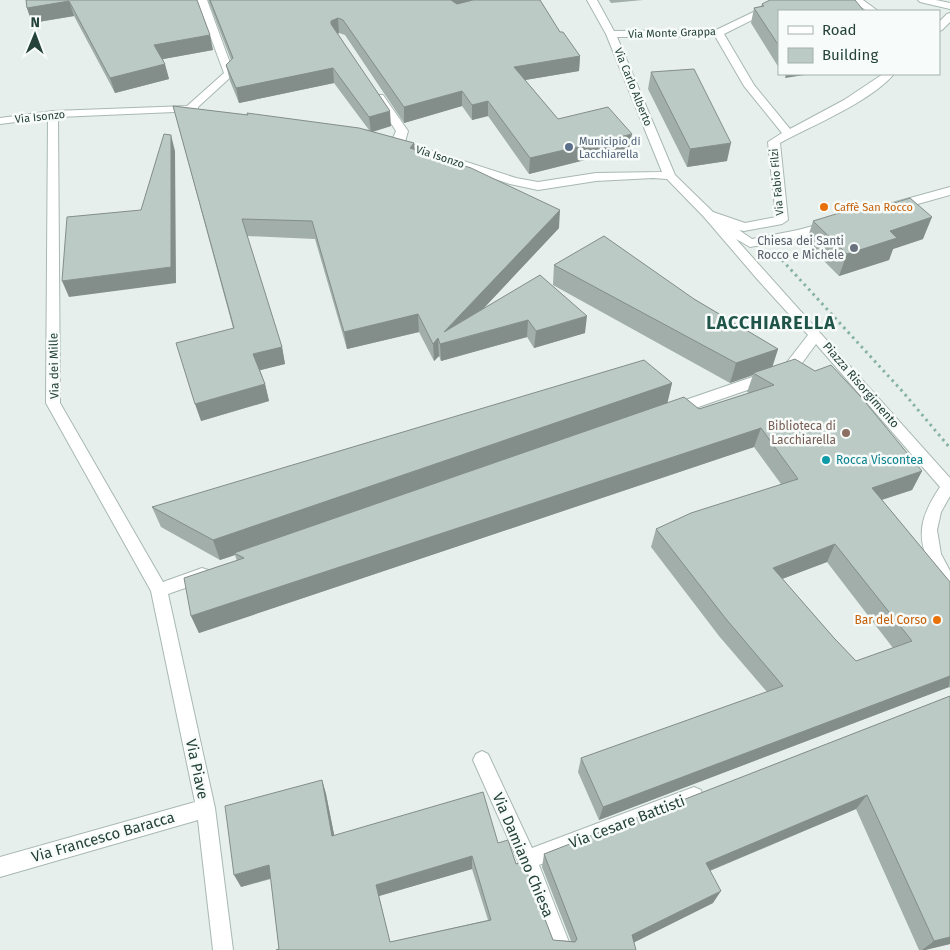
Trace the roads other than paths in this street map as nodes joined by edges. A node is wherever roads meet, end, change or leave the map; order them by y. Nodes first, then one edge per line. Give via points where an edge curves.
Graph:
1 (202, 0) edge
2 (592, 0) edge
3 (856, 0) edge
4 (923, 0) edge
5 (780, 6) edge
6 (950, 6) edge
7 (871, 10) edge
8 (950, 16) edge
9 (940, 27) edge
10 (718, 33) junction
11 (611, 34) junction
12 (888, 75) edge
13 (371, 84) edge
14 (190, 109) junction
15 (209, 112) edge
16 (53, 114) junction
17 (0, 121) edge
18 (788, 134) junction
19 (670, 176) junction
20 (950, 191) edge
21 (884, 210) edge
22 (708, 214) junction
23 (846, 221) edge
24 (816, 335) junction
25 (657, 416) edge
26 (949, 485) edge
27 (215, 570) edge
28 (950, 583) edge
29 (159, 590) junction
30 (482, 760) dead end
31 (711, 789) edge
32 (206, 808) junction
33 (527, 860) junction
34 (0, 866) edge
35 (223, 950) edge
36 (562, 950) edge

1 - 14 street via 229,74
2 - 11 street, Via Carlo Alberto
3 - 7 street
4 - 6 street
5 - 10 street, Via Monte Grappa via 771,7
8 - 9 street
10 - 11 street, Via Monte Grappa
10 - 18 street via 749,86
11 - 19 street, Via Carlo Alberto
12 - 18 street, Via Fabio Filzi
13 - 19 street, Via Isonzo via 402,131 395,142 514,181 538,186 596,176
14 - 15 street, Via Isonzo
14 - 16 street, Via Isonzo
16 - 17 street, Via Isonzo
16 - 29 street, Via dei Mille via 53,403
18 - 22 street, Via Fabio Filzi via 774,142 782,220 744,226
19 - 22 street, Piazza Risorgimento
20 - 21 street
22 - 23 street via 750,243
22 - 24 street, Piazza Risorgimento
24 - 25 street via 789,370
24 - 26 street, Piazza Risorgimento
26 - 28 street via 930,520 929,542 935,560
27 - 29 street
29 - 32 street, Via Piave
30 - 33 street, Via Damiano Chiesa
31 - 33 street, Via Cesare Battisti
32 - 34 street, Via Francesco Baracca
32 - 35 street, Via Piave
33 - 36 street, Via Damiano Chiesa

